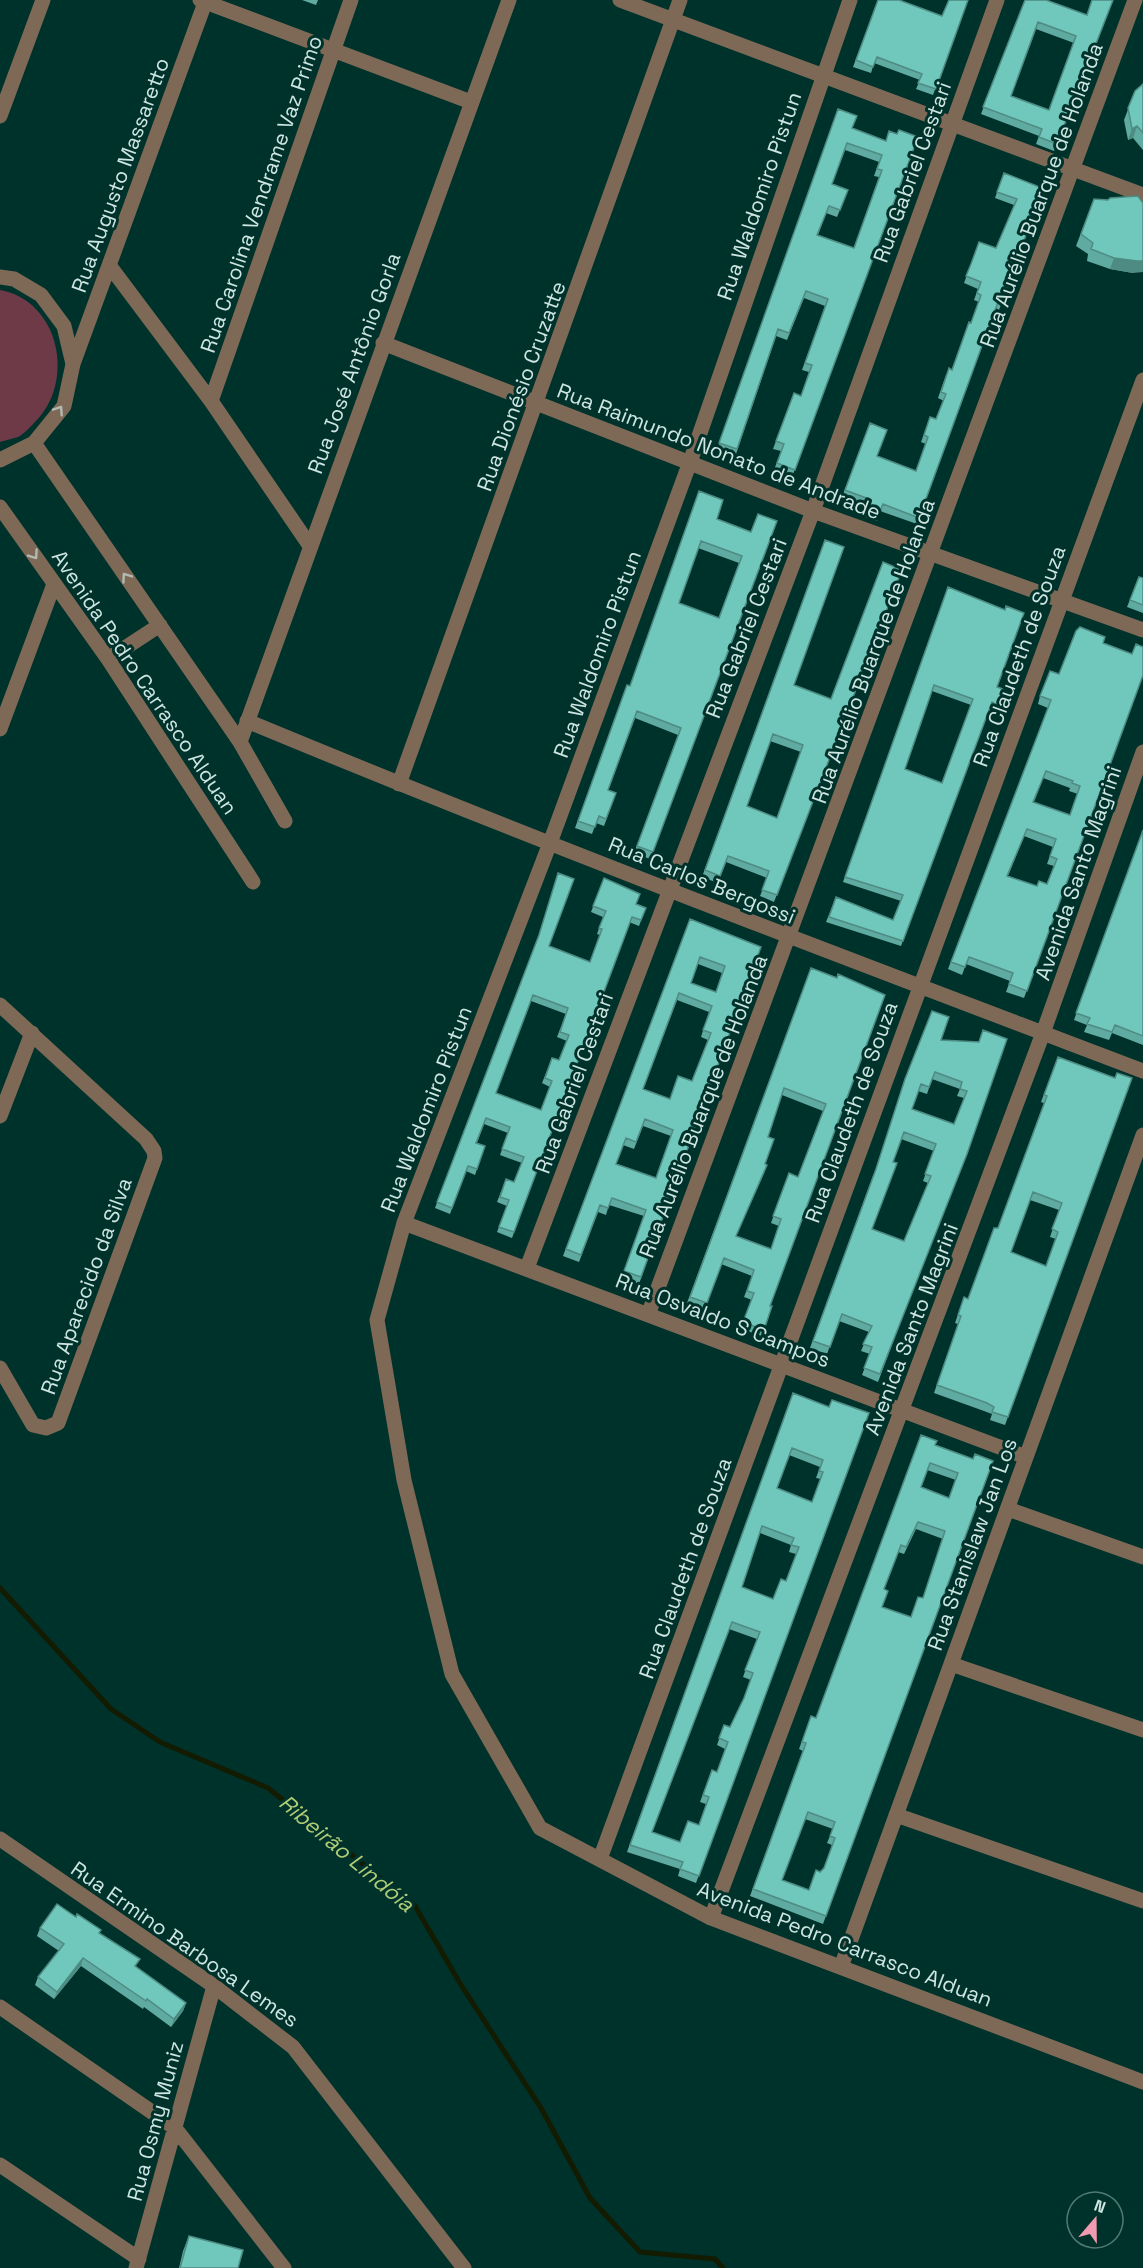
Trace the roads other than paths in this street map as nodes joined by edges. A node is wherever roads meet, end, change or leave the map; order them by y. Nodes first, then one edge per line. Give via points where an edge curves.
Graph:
1 (43, 0) edge
2 (351, 0) edge
3 (509, 0) edge
4 (620, 0) edge
5 (680, 0) edge
6 (850, 0) edge
7 (997, 0) edge
8 (1135, 0) edge
9 (204, 1) edge
10 (672, 20) junction
11 (332, 50) junction
12 (822, 75) junction
13 (471, 102) junction
14 (0, 116) edge
15 (951, 125) junction
16 (1073, 168) junction
17 (1143, 195) edge
18 (109, 265) junction
19 (0, 277) edge
20 (383, 343) junction
21 (73, 364) junction
22 (1143, 380) edge
23 (211, 402) junction
24 (538, 403) junction
25 (34, 443) junction
26 (0, 460) edge
27 (690, 462) junction
28 (0, 507) edge
29 (813, 511) junction
30 (310, 546) junction
31 (931, 554) junction
32 (54, 584) junction
33 (1062, 602) junction
34 (160, 625) junction
35 (1143, 630) edge
36 (108, 659) junction
37 (248, 721) junction
38 (0, 729) edge
39 (240, 741) junction
40 (1143, 752) edge
41 (399, 784) junction
42 (285, 821) dead end
43 (550, 843) junction
44 (253, 882) dead end
45 (668, 890) junction
46 (789, 938) junction
47 (919, 986) junction
48 (0, 1005) edge
49 (32, 1033) junction
50 (1044, 1033) junction
51 (1143, 1071) edge
52 (0, 1116) edge
53 (1143, 1135) edge
54 (404, 1223) junction
55 (527, 1268) junction
56 (648, 1315) junction
57 (376, 1320) joint
58 (782, 1365) junction
59 (0, 1368) edge
60 (903, 1410) junction
61 (1026, 1457) junction
62 (1008, 1509) junction
63 (1143, 1557) edge
64 (951, 1664) junction
65 (1143, 1731) edge
66 (896, 1815) junction
67 (0, 1839) edge
68 (600, 1859) junction
69 (1143, 1901) edge
70 (711, 1918) junction
71 (841, 1967) junction
72 (214, 1986) junction
73 (0, 2007) edge
74 (1143, 2082) edge
75 (175, 2128) junction
76 (0, 2165) edge
77 (138, 2264) edge
78 (284, 2268) edge
79 (464, 2268) edge

1 - 14 street
2 - 11 street, Rua Carolina Vendrame Vaz Primo
3 - 13 street, Rua José Antônio Gorla
4 - 10 street
5 - 10 street, Rua Dionésio Cruzatte
6 - 12 street, Rua Waldomiro Pistun
7 - 15 street, Rua Gabriel Cestari
8 - 16 street, Rua Aurélio Buarque de Holanda
9 - 11 street
9 - 18 street, Rua Augusto Massaretto
10 - 12 street
10 - 24 street, Rua Dionésio Cruzatte
11 - 13 street
11 - 23 street, Rua Carolina Vendrame Vaz Primo
12 - 15 street
12 - 27 street, Rua Waldomiro Pistun
13 - 20 street, Rua José Antônio Gorla
15 - 16 street
15 - 29 street, Rua Gabriel Cestari
16 - 17 street
16 - 31 street, Rua Aurélio Buarque de Holanda
18 - 21 street, Rua Augusto Massaretto
18 - 23 street
19 - 21 street via 14,279 41,295 64,326
20 - 24 street, Rua Raimundo Nonato de Andrade
20 - 30 street, Rua José Antônio Gorla
25 -> 21 street, Rua Augusto Massaretto via 64,406
22 - 33 street, Rua Claudeth de Souza
23 - 30 street
24 - 27 street, Rua Raimundo Nonato de Andrade
24 - 41 street, Rua Dionésio Cruzatte
25 - 26 street
34 -> 25 street, Avenida Pedro Carrasco Alduan
27 - 29 street, Rua Raimundo Nonato de Andrade
27 - 43 street, Rua Waldomiro Pistun
28 -> 32 street, Avenida Pedro Carrasco Alduan
29 - 31 street, Rua Raimundo Nonato de Andrade
29 - 45 street, Rua Gabriel Cestari
30 - 37 street, Rua José Antônio Gorla
31 - 33 street, Rua Raimundo Nonato de Andrade
31 - 46 street, Rua Aurélio Buarque de Holanda
32 - 36 street, Avenida Pedro Carrasco Alduan
32 - 38 street
33 - 35 street, Rua Raimundo Nonato de Andrade
33 - 47 street, Rua Claudeth de Souza
34 - 36 street
34 - 39 street, Avenida Pedro Carrasco Alduan
36 - 44 street, Avenida Pedro Carrasco Alduan
37 - 39 street, Rua José Antônio Gorla
37 - 41 street, Rua Carlos Bergossi
39 - 42 street, Avenida Pedro Carrasco Alduan
40 - 50 street, Avenida Santo Magrini
41 - 43 street, Rua Carlos Bergossi
43 - 45 street, Rua Carlos Bergossi
43 - 54 street, Rua Waldomiro Pistun
45 - 46 street, Rua Carlos Bergossi
45 - 55 street, Rua Gabriel Cestari
46 - 47 street, Rua Carlos Bergossi
46 - 56 street, Rua Aurélio Buarque de Holanda
47 - 50 street, Rua Carlos Bergossi
47 - 58 street, Rua Claudeth de Souza
48 - 49 street
49 - 52 street
49 - 59 street, Rua Aparecido da Silva via 146,1139 154,1151 153,1165 58,1423 46,1428 33,1425
50 - 51 street, Rua Carlos Bergossi
50 - 60 street, Avenida Santo Magrini
53 - 61 street, Rua Stanislaw Jan Los
54 - 55 street, Rua Osvaldo S Campos
54 - 57 street, Rua Waldomiro Pistun
55 - 56 street, Rua Osvaldo S Campos
56 - 58 street, Rua Osvaldo S Campos
57 - 68 street, Avenida Pedro Carrasco Alduan via 404,1480 452,1674 540,1828
58 - 60 street, Rua Osvaldo S Campos
58 - 68 street, Rua Claudeth de Souza
60 - 61 street, Rua Osvaldo S Campos
60 - 70 street, Avenida Santo Magrini
61 - 62 street, Rua Stanislaw Jan Los
62 - 63 street
62 - 64 street, Rua Stanislaw Jan Los
64 - 65 street
64 - 66 street, Rua Stanislaw Jan Los
66 - 69 street
66 - 71 street, Rua Stanislaw Jan Los
67 - 72 street, Rua Ermino Barbosa Lemes
68 - 70 street, Avenida Pedro Carrasco Alduan
70 - 71 street, Avenida Pedro Carrasco Alduan
71 - 74 street, Avenida Pedro Carrasco Alduan
72 - 75 street, Rua Osmy Muniz
72 - 79 street, Rua Ermino Barbosa Lemes via 293,2047
73 - 75 street
75 - 77 street, Rua Osmy Muniz
75 - 78 street
76 - 77 street

